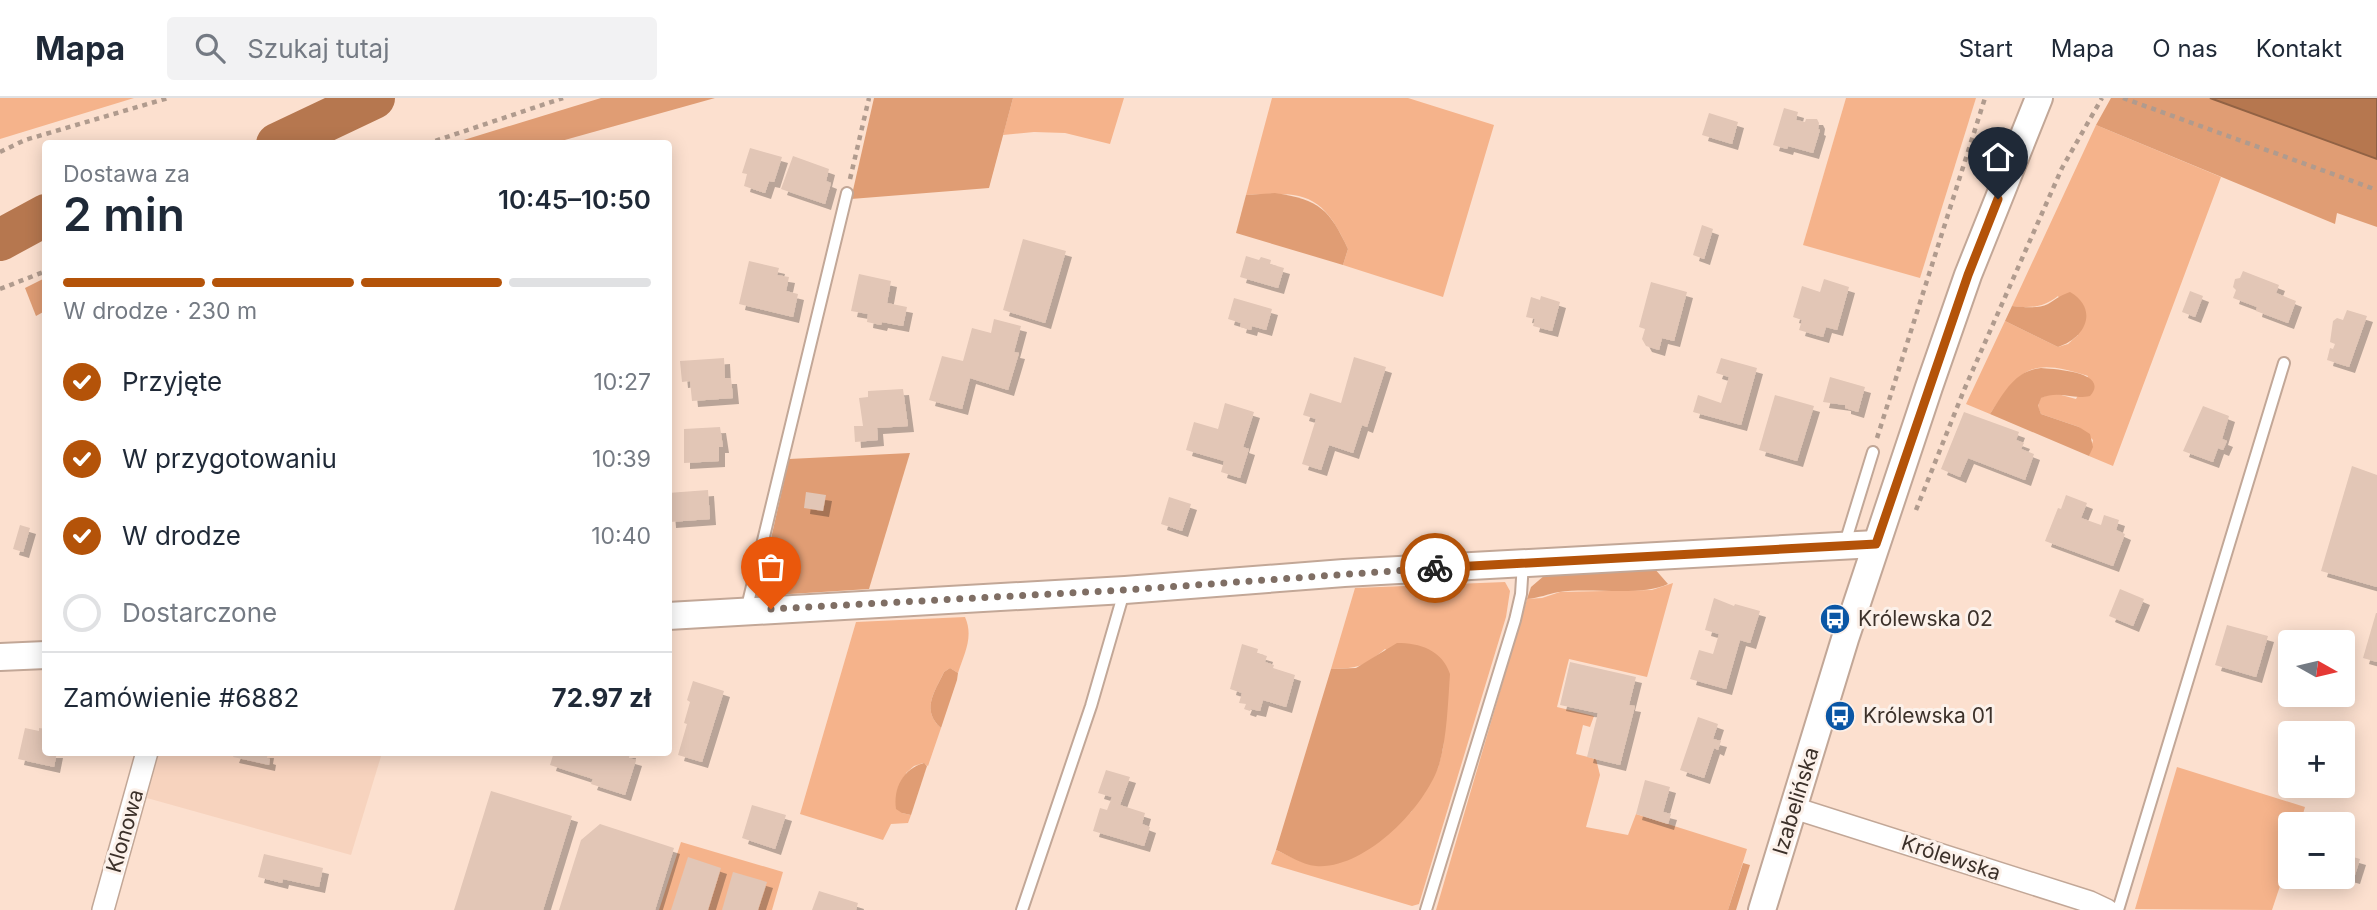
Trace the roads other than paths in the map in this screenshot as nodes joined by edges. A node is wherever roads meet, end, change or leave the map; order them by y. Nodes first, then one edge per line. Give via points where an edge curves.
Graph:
1 (2039, 98) edge
2 (847, 193) road end
3 (2284, 363) dead end
4 (1873, 452) road end
5 (1876, 544) junction
6 (1843, 547) junction
7 (1523, 563) junction
8 (1125, 590) junction
9 (746, 611) junction
10 (672, 617) edge
11 (42, 654) edge
12 (0, 657) edge
13 (145, 756) edge
14 (1794, 808) junction
15 (103, 910) edge
16 (1022, 910) edge
17 (1426, 910) edge
18 (1762, 910) edge
19 (2107, 910) edge
20 (2118, 910) edge

1 - 5 street, Izabelińska via 1968,275
2 - 9 lane
3 - 20 lane
4 - 6 lane
5 - 6 street
5 - 14 street, Izabelińska
6 - 7 street
7 - 8 street
7 - 17 lane via 1515,620
8 - 9 street
8 - 16 lane
9 - 10 street
11 - 12 street
13 - 15 street, Klonowa
14 - 18 street, Izabelińska
14 - 19 street, Królewska

